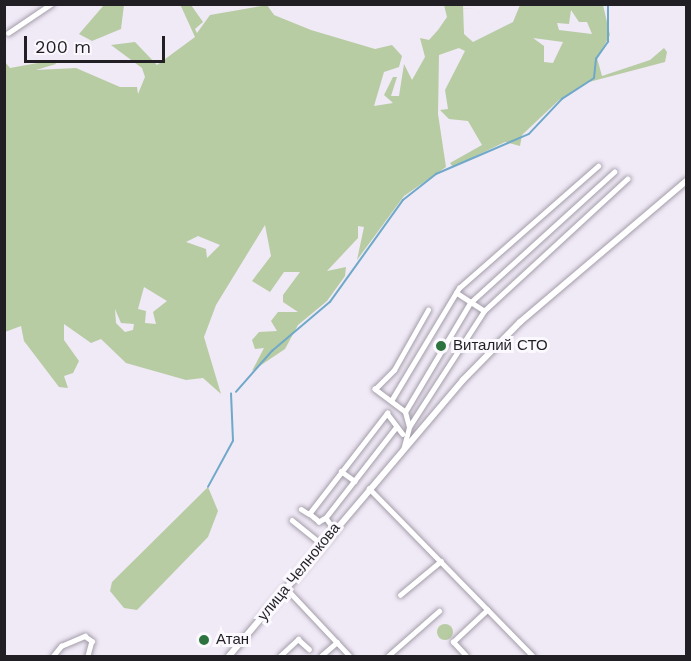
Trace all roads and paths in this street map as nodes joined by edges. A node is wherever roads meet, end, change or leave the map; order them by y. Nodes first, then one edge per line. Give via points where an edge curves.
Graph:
1 (51, 4) edge
2 (8, 33) dead end
3 (598, 166) dead end
4 (614, 172) dead end
5 (627, 179) dead end
6 (687, 181) edge
7 (456, 294) junction
8 (470, 303) junction
9 (428, 310) dead end
10 (484, 311) junction
11 (391, 401) junction
12 (405, 412) junction
13 (408, 427) junction
14 (396, 428) junction
15 (403, 434) junction
16 (403, 450) junction
17 (341, 471) junction
18 (355, 481) junction
19 (369, 488) junction
20 (301, 509) dead end
21 (309, 514) junction
22 (326, 518) junction
23 (292, 520) dead end
24 (334, 530) junction
25 (322, 544) junction
26 (441, 561) junction
27 (287, 589) junction
28 (400, 595) dead end
29 (487, 610) junction
30 (439, 611) dead end
31 (337, 642) junction
32 (309, 649) dead end
33 (53, 657) edge
34 (88, 657) edge
35 (229, 657) edge
36 (280, 657) edge
37 (321, 657) edge
38 (351, 657) edge
39 (388, 657) edge
40 (466, 657) edge
41 (533, 657) edge

1 - 2 street
3 - 7 street
4 - 8 street
5 - 10 street
6 - 16 main road, улица Челнокова via 520,322
7 - 8 street
7 - 11 street
8 - 10 street
8 - 12 street
9 - 11 street via 394,370 375,389
10 - 13 street
11 - 12 street
12 - 13 street
13 - 15 street
14 - 15 street
14 - 17 street via 387,413
14 - 18 street
15 - 16 street
16 - 19 main road, улица Челнокова
17 - 18 street
17 - 21 street
18 - 22 street
19 - 24 main road, улица Челнокова
19 - 26 street
20 - 21 street
21 - 22 street via 319,522
22 - 24 street
23 - 25 street
24 - 25 main road, улица Челнокова
25 - 27 main road, улица Челнокова
26 - 28 street
26 - 29 street
27 - 31 street
27 - 35 main road, улица Челнокова
29 - 40 street via 453,642
29 - 41 street
30 - 39 street
31 - 37 street
31 - 38 street
32 - 36 street via 298,639
33 - 34 street via 61,645 85,636 92,641

